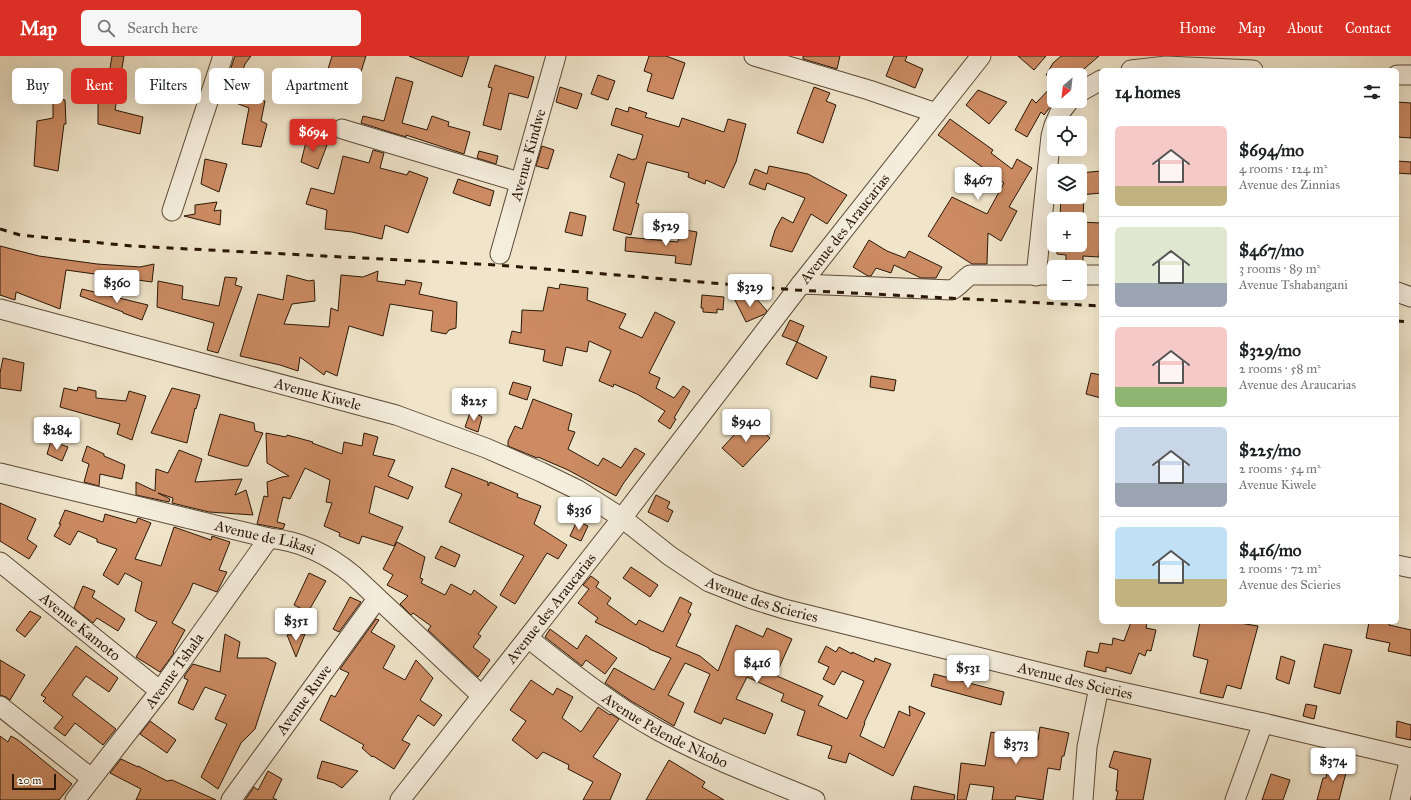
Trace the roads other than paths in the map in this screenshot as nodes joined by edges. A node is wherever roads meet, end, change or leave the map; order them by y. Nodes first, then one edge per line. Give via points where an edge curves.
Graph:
1 (223, 56) edge
2 (556, 56) edge
3 (754, 56) edge
4 (981, 56) edge
5 (1148, 68) edge
6 (1210, 68) edge
7 (1399, 75) edge
8 (1411, 75) edge
9 (1099, 81) edge
10 (1087, 88) edge
11 (936, 113) junction
12 (342, 129) dead end
13 (1050, 156) edge
14 (519, 182) junction
15 (172, 211) dead end
16 (500, 254) dead end
17 (1045, 275) edge
18 (1087, 275) edge
19 (1099, 275) edge
20 (801, 284) junction
21 (1399, 293) edge
22 (1411, 297) edge
23 (0, 309) edge
24 (0, 473) edge
25 (622, 518) junction
26 (269, 538) junction
27 (0, 562) edge
28 (1399, 565) edge
29 (1411, 568) edge
30 (377, 599) junction
31 (528, 638) junction
32 (1099, 687) junction
33 (160, 691) junction
34 (482, 696) junction
35 (0, 706) edge
36 (1263, 723) junction
37 (1410, 758) edge
38 (91, 778) junction
39 (75, 800) edge
40 (231, 800) edge
41 (400, 800) edge
42 (815, 800) edge
43 (1083, 800) edge
44 (1235, 800) edge
45 (1400, 800) edge

1 - 15 street
2 - 14 street, Avenue Kindwe
3 - 11 street
4 - 11 street, Avenue des Araucarias
5 - 6 street
7 - 8 street
9 - 10 street
11 - 20 street, Avenue des Araucarias
12 - 14 street
13 - 17 street
14 - 16 street, Avenue Kindwe
17 - 20 street via 970,275 952,290
18 - 19 street
20 - 25 street, Avenue des Araucarias
21 - 22 street
23 - 25 street, Avenue Kiwele via 396,415 486,448 541,472 578,490
24 - 26 street, Avenue de Likasi
25 - 31 street, Avenue des Araucarias
25 - 32 street, Avenue des Scieries via 690,571 709,582 752,599
26 - 30 street, Avenue de Likasi via 308,548 334,561
26 - 33 street, Avenue Tshala
27 - 33 street, Avenue Kamoto
28 - 29 street
30 - 34 street, Avenue de Likasi
30 - 40 street, Avenue Ruwe
31 - 34 street, Avenue des Araucarias
31 - 42 street, Avenue Pelende Nkobo via 610,700 659,730 707,755
32 - 36 street, Avenue des Scieries
32 - 43 street via 1087,747
33 - 38 street, Avenue Tshala
34 - 41 street, Avenue des Araucarias
35 - 38 street
36 - 37 street, Avenue des Scieries
36 - 44 street
37 - 45 street
38 - 39 street, Avenue Tshala

